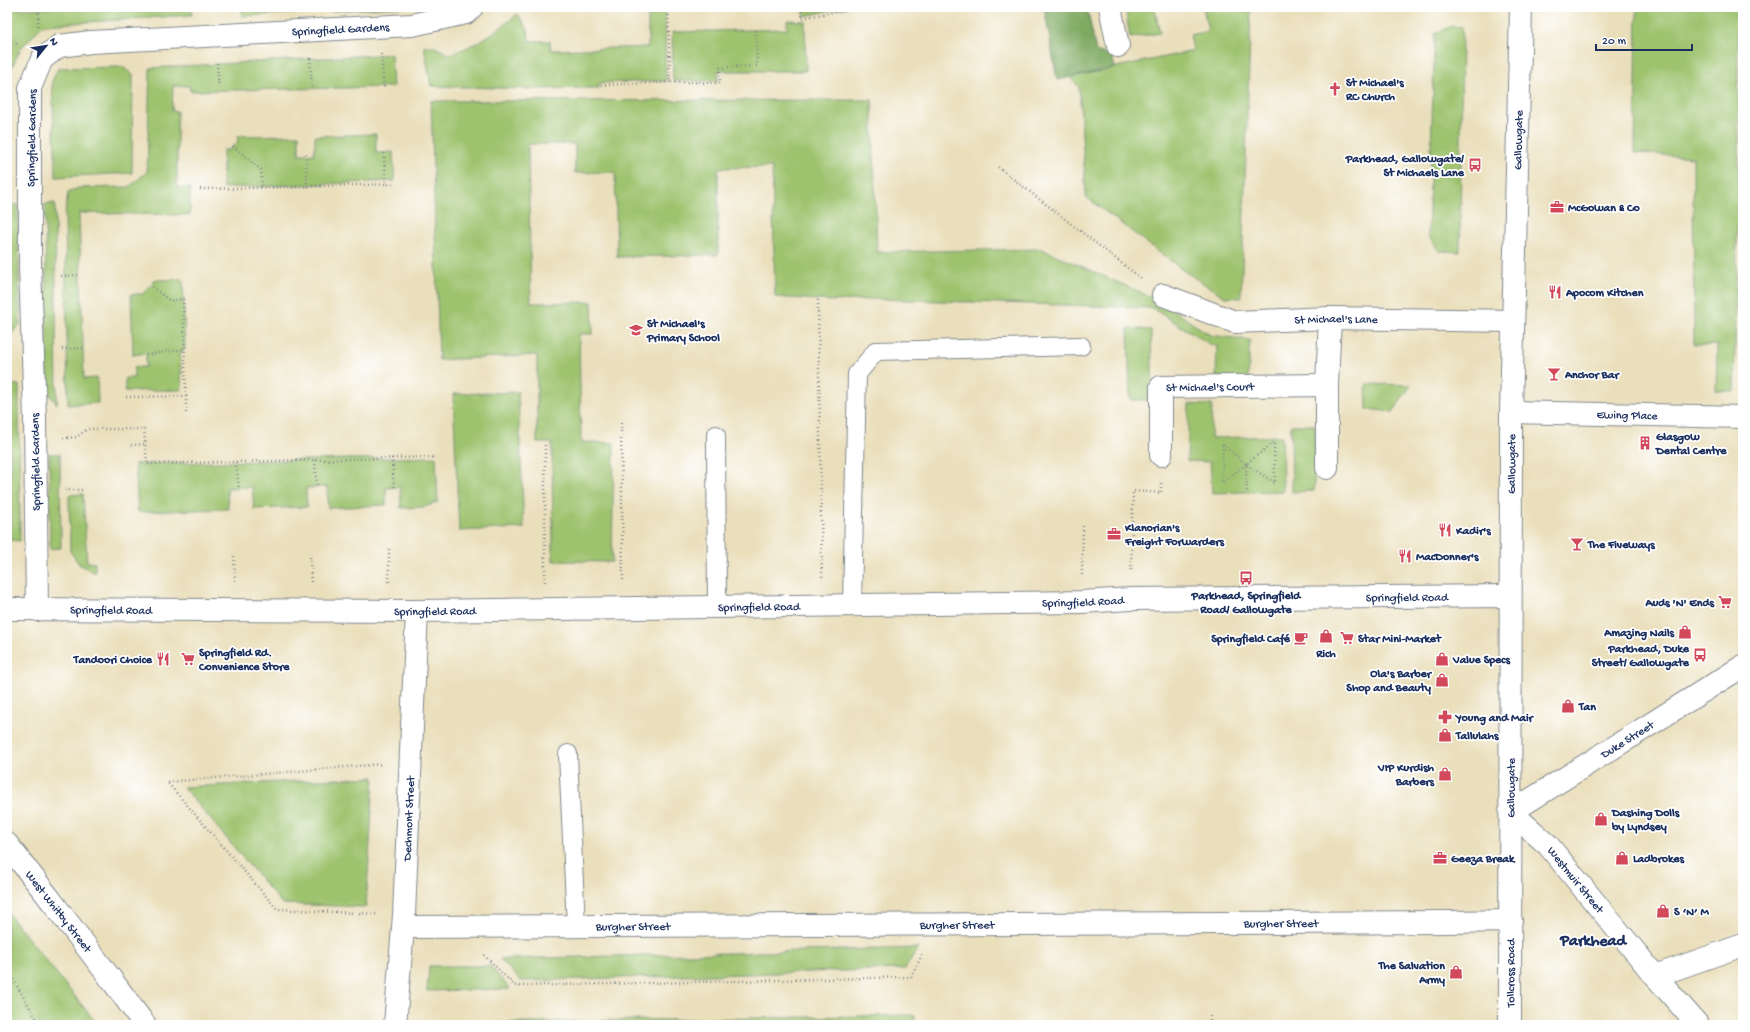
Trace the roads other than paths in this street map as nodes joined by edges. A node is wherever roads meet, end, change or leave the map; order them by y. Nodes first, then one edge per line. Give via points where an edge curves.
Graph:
1 (472, 7) edge
2 (1110, 7) edge
3 (1521, 7) edge
4 (1118, 46) dead end
5 (1163, 295) road end
6 (1330, 318) junction
7 (1513, 321) junction
8 (1081, 346) dead end
9 (1327, 386) junction
10 (1511, 412) junction
11 (1743, 417) edge
12 (716, 436) dead end
13 (1161, 456) road end
14 (1327, 468) dead end
15 (1510, 596) junction
16 (852, 605) junction
17 (717, 607) junction
18 (7, 609) edge
19 (37, 610) junction
20 (417, 611) junction
21 (1743, 666) edge
22 (568, 754) dead end
23 (1511, 812) junction
24 (7, 844) edge
25 (404, 921) junction
26 (1511, 921) junction
27 (576, 926) junction
28 (1743, 945) edge
29 (1655, 976) junction
30 (145, 1025) edge
31 (395, 1025) edge
32 (1510, 1025) edge
33 (1698, 1025) edge

1 - 19 street, Springfield Gardens via 466,13 412,25 91,42 60,46 42,59 30,88 30,266
2 - 4 street
3 - 7 street, Gallowgate
5 - 6 street, St Michael's Lane via 1235,322
6 - 7 street, St Michael's Lane
6 - 9 street
7 - 10 street, Gallowgate
8 - 16 lane via 876,351 857,374
9 - 13 street, St Michael's Court via 1161,387
9 - 14 street
10 - 11 street, Ewing Place
10 - 15 street, Gallowgate
12 - 17 lane
15 - 16 street, Springfield Road via 1131,599
15 - 23 street, Gallowgate
16 - 17 street, Springfield Road
17 - 20 street, Springfield Road
18 - 19 street, Springfield Road
19 - 20 street, Springfield Road
20 - 25 street, Dechmont Street
21 - 23 street, Duke Street
22 - 27 lane
23 - 26 street, Gallowgate
23 - 29 street, Westmuir Street via 1548,845
24 - 30 street, West Whitby Street
25 - 27 street, Burgher Street via 455,927
25 - 31 street, Dechmont Street
26 - 27 street, Burgher Street
26 - 32 street, Tollcross Road
28 - 29 street
29 - 33 street, Westmuir Street

